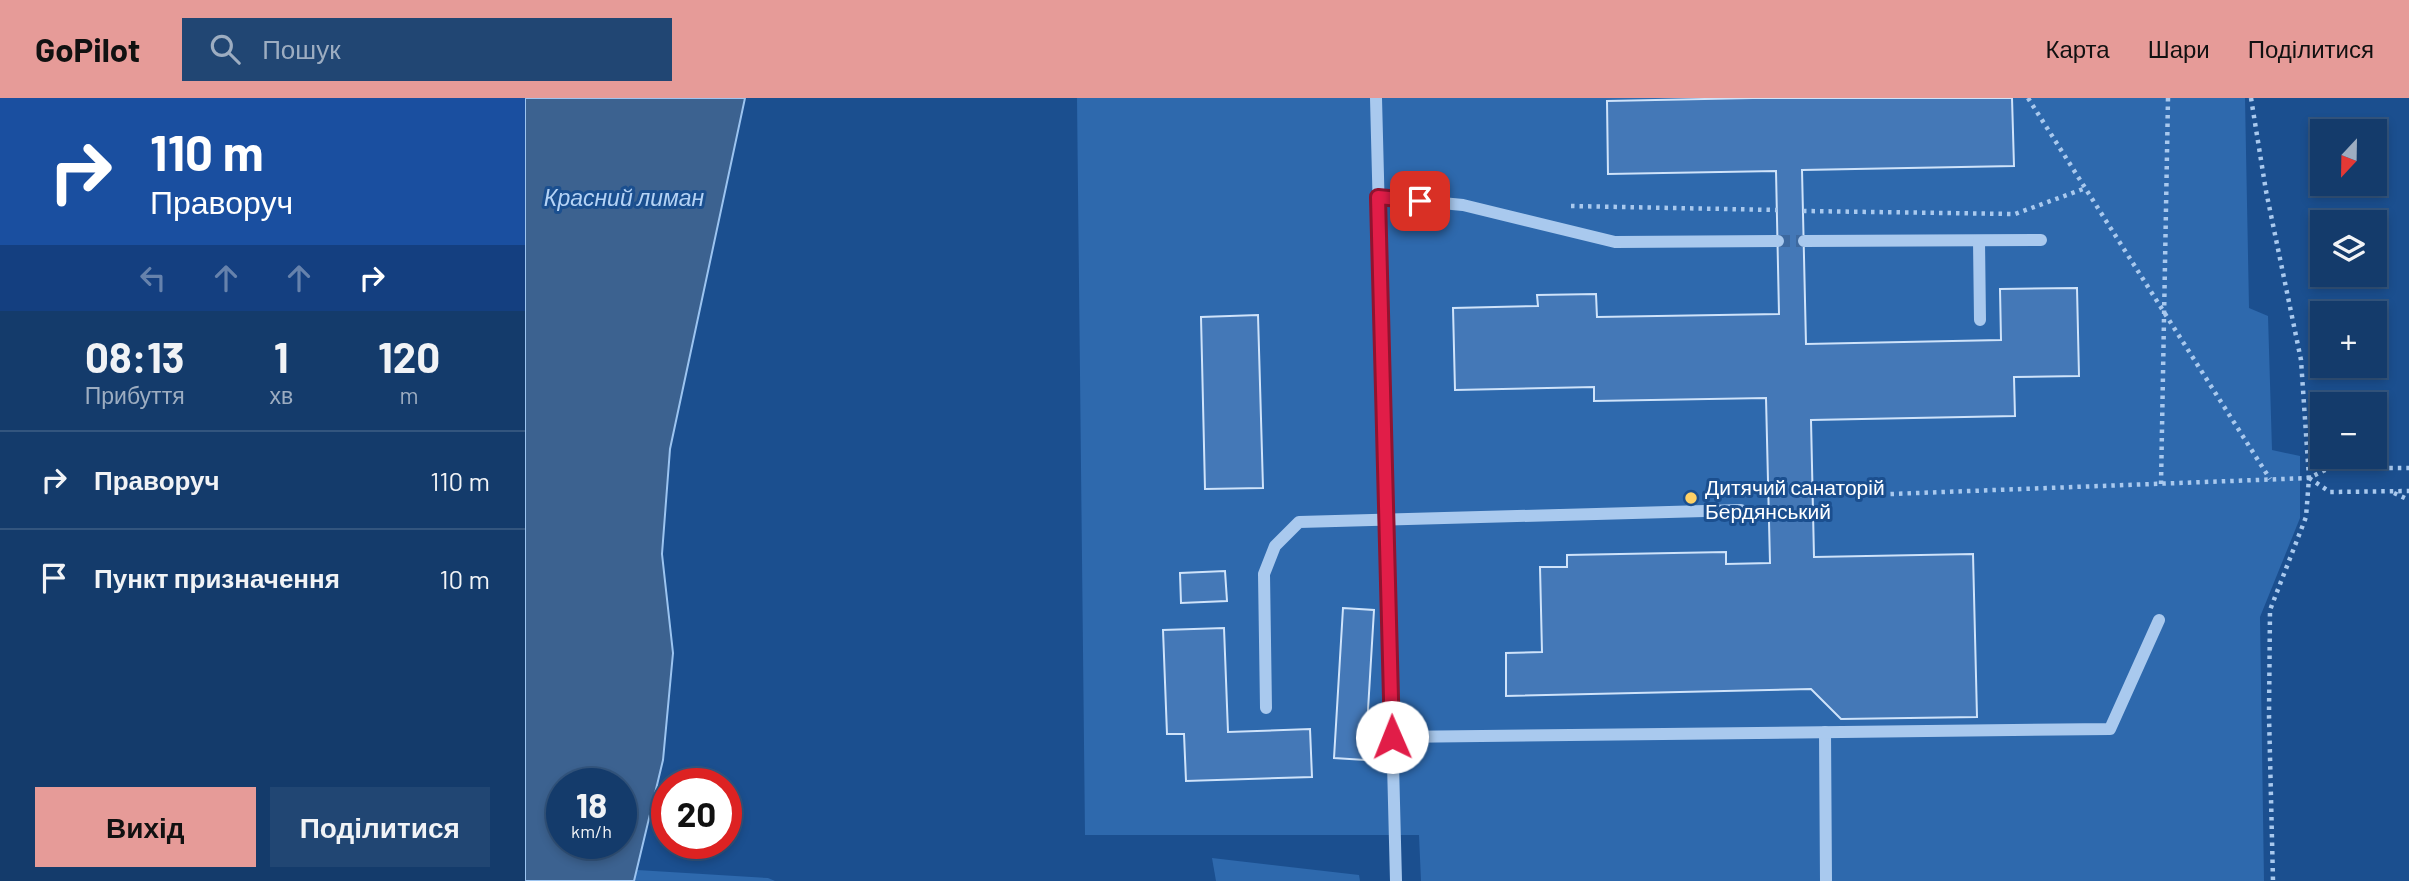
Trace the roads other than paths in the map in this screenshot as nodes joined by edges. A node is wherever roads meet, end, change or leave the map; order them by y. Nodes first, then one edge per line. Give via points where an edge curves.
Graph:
1 (1376, 98) edge
2 (1378, 197) junction
3 (2041, 240) dead end
4 (1778, 241) tunnel mouth
5 (1804, 241) tunnel mouth
6 (1979, 241) junction
7 (1980, 320) dead end
8 (1741, 510) dead end
9 (1387, 519) junction
10 (2159, 620) dead end
11 (1266, 708) dead end
12 (1825, 732) junction
13 (1392, 737) junction
14 (1396, 881) edge
15 (1826, 881) edge

1 - 2 lane
2 - 4 lane via 1463,205 1615,242
2 - 9 lane
3 - 6 lane
5 - 6 lane
6 - 7 lane
8 - 9 lane
9 - 11 lane via 1299,522 1275,547 1264,573
9 - 13 lane
10 - 12 lane via 2110,729
12 - 13 lane
12 - 15 lane
13 - 14 lane

